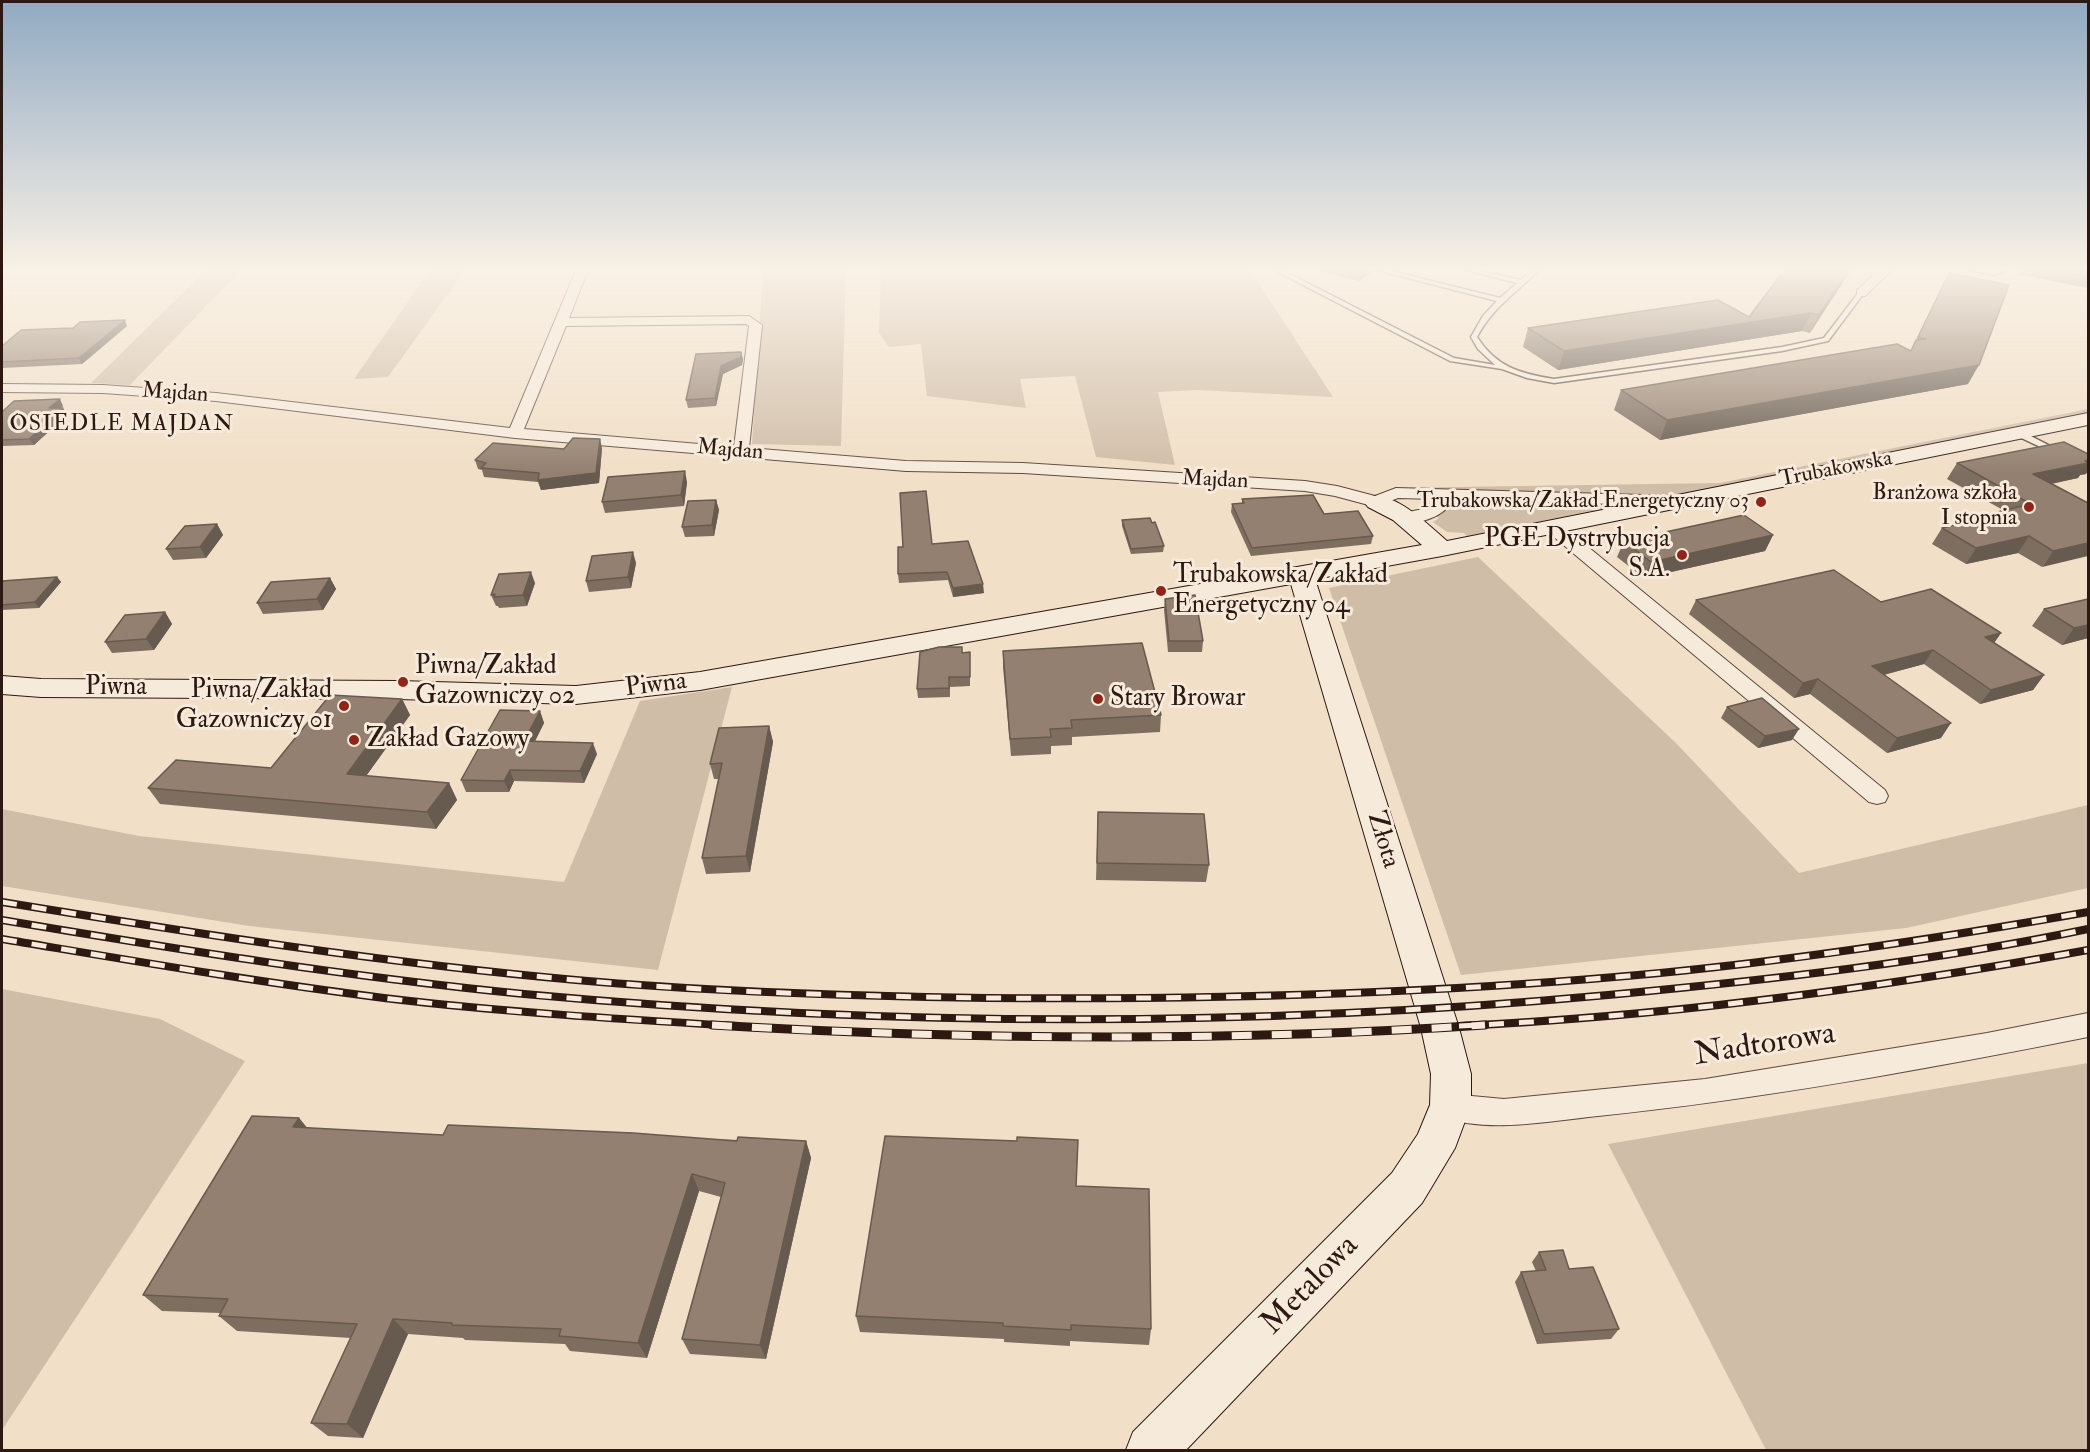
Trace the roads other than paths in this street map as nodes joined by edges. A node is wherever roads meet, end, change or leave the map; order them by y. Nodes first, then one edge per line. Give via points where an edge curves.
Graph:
1 (554, 338) edge
2 (755, 338) edge
3 (1409, 338) edge
4 (1474, 338) edge
5 (1828, 338) edge
6 (1508, 369) junction
7 (2, 388) edge
8 (2088, 419) edge
9 (515, 433) junction
10 (2018, 433) junction
11 (740, 452) junction
12 (2068, 457) edge
13 (1445, 494) junction
14 (1682, 501) junction
15 (1376, 502) junction
16 (1405, 518) junction
17 (1554, 528) junction
18 (1442, 549) junction
19 (1301, 575) junction
20 (2, 685) edge
21 (1877, 796) dead end
22 (2088, 1025) edge
23 (1450, 1107) junction
24 (1150, 1450) edge

1 - 9 street
2 - 11 street
3 - 6 lane via 1452,360
4 - 6 lane via 1481,351
5 - 6 lane via 1782,349 1554,381 1527,378
7 - 9 street, Majdan via 104,389 216,397
8 - 10 street, Trubakowska
9 - 11 street, Majdan
10 - 12 lane
10 - 14 street, Trubakowska
11 - 15 street, Majdan via 906,466 1023,468 1305,486
13 - 14 street
13 - 15 street via 1396,493
13 - 16 street via 1437,509
14 - 17 street, Trubakowska
15 - 16 street, Majdan
16 - 18 street, Majdan
17 - 18 street, Trubakowska
17 - 21 street
18 - 19 street, Trubakowska
19 - 20 street, Piwna via 700,681 576,695
19 - 23 street, Złota via 1440,1028 1451,1076
22 - 23 street, Nadtorowa via 1705,1092 1504,1112
23 - 24 street, Metalowa via 1438,1140 1407,1188

